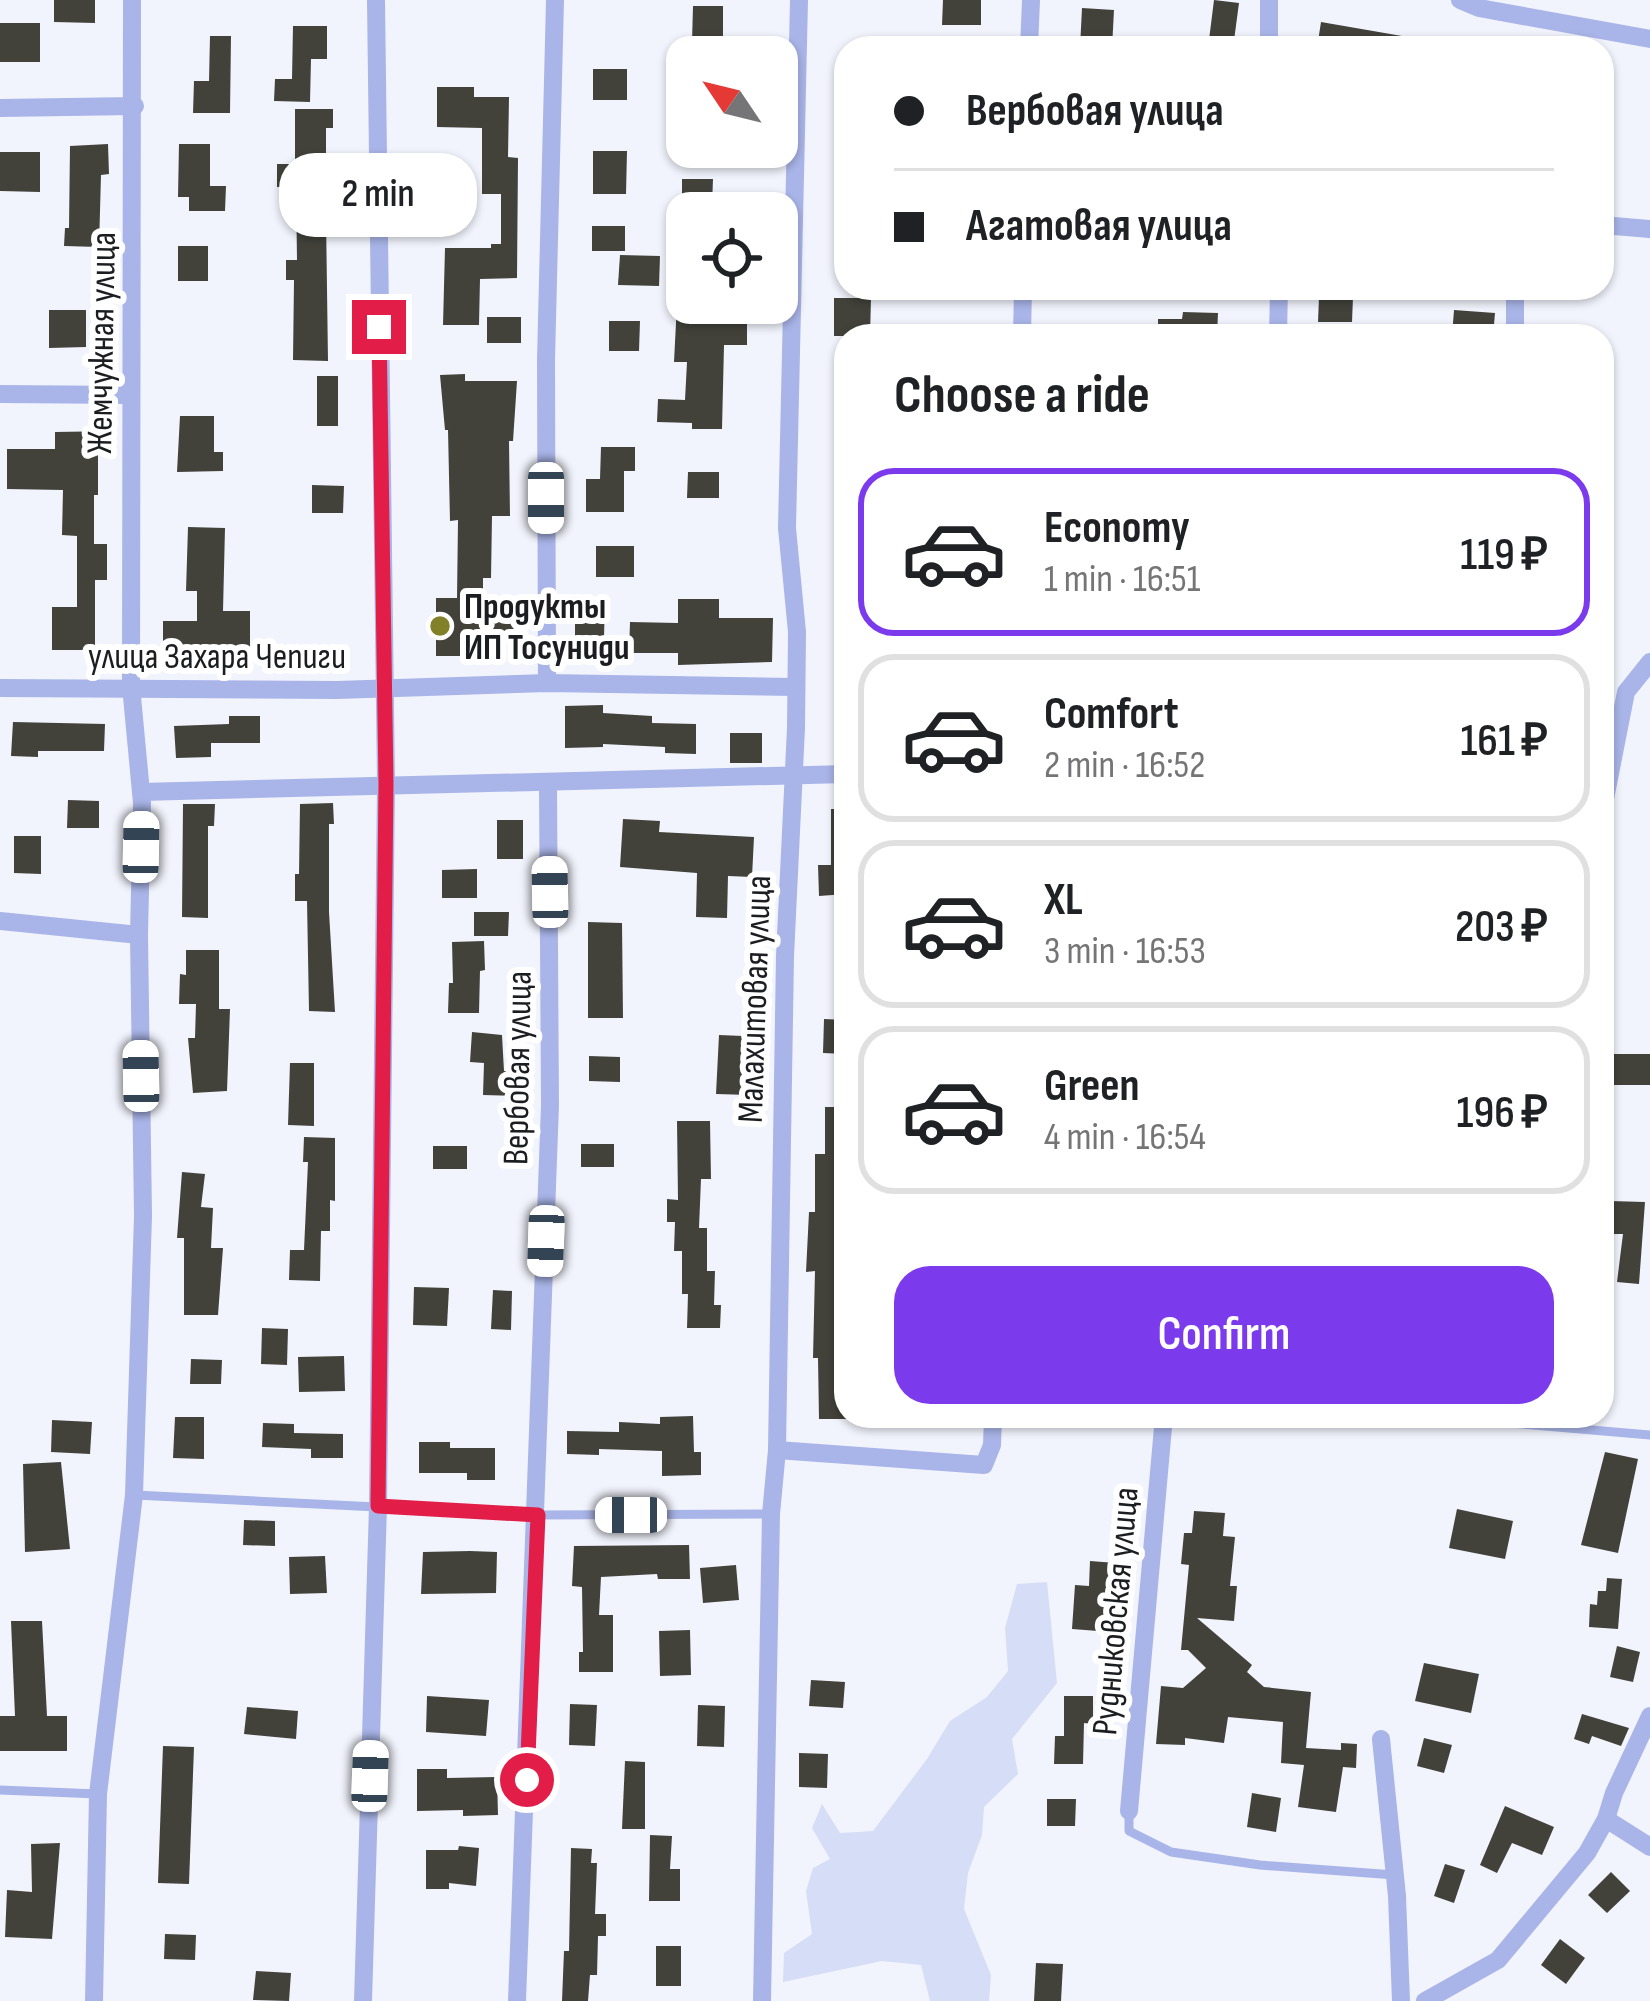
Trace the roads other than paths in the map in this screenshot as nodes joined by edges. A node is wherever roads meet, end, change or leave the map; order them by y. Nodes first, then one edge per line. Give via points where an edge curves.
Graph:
1 (133, 0) edge
2 (376, 0) edge
3 (555, 0) edge
4 (799, 0) edge
5 (1031, 0) edge
6 (1269, 0) edge
7 (1460, 0) edge
8 (1030, 36) edge
9 (1269, 36) edge
10 (1650, 39) edge
11 (135, 106) junction
12 (0, 108) edge
13 (1614, 226) edge
14 (1650, 229) edge
15 (0, 394) edge
16 (131, 395) junction
17 (1650, 662) edge
18 (547, 682) junction
19 (131, 686) junction
20 (385, 687) junction
21 (0, 688) edge
22 (794, 688) junction
23 (1614, 753) edge
24 (834, 774) edge
25 (793, 775) junction
26 (386, 784) junction
27 (548, 784) junction
28 (141, 793) junction
29 (0, 921) edge
30 (139, 935) junction
31 (993, 1428) edge
32 (1163, 1428) edge
33 (1568, 1428) edge
34 (1650, 1435) edge
35 (777, 1450) junction
36 (134, 1495) junction
37 (378, 1506) junction
38 (771, 1514) junction
39 (538, 1515) junction
40 (1650, 1716) edge
41 (1381, 1739) dead end
42 (0, 1790) edge
43 (98, 1793) junction
44 (1130, 1811) joint
45 (1606, 1819) junction
46 (1650, 1847) edge
47 (1395, 1875) junction
48 (94, 2001) edge
49 (363, 2001) edge
50 (518, 2001) edge
51 (762, 2001) edge
52 (1400, 2001) edge
53 (1425, 2001) edge

1 - 11 street, Жемчужная улица
2 - 20 street
3 - 18 street
4 - 22 street, Малахитовая улица via 787,528
5 - 8 street
6 - 9 street
7 - 10 street
11 - 12 street
11 - 16 street, Жемчужная улица
13 - 14 street
15 - 16 street
16 - 19 street, Жемчужная улица
17 - 23 street via 1626,692
18 - 20 street, улица Захара Чепиги
18 - 22 street, улица Захара Чепиги
19 - 20 street, улица Захара Чепиги
19 - 21 street, улица Захара Чепиги
19 - 28 street, Жемчужная улица
20 - 26 street
22 - 25 street, Малахитовая улица
24 - 25 street
25 - 27 street
25 - 35 street, Малахитовая улица
26 - 27 street
26 - 28 street
26 - 37 street
27 - 39 street, Вербовая улица via 550,1105
28 - 30 street, Жемчужная улица
29 - 30 street
30 - 36 street, Жемчужная улица via 143,1216
31 - 35 street via 984,1465
32 - 44 street, Рудниковская улица
33 - 34 lane
35 - 38 street, Малахитовая улица
36 - 37 lane
36 - 43 street, Жемчужная улица
37 - 39 lane
37 - 49 street
38 - 39 lane
38 - 51 street, Малахитовая улица
39 - 50 street, Вербовая улица
40 - 45 street
41 - 47 street
42 - 43 lane
43 - 48 street, Жемчужная улица
44 - 47 lane via 1129,1831 1171,1852
45 - 46 street
45 - 53 street via 1498,1960
47 - 52 street

